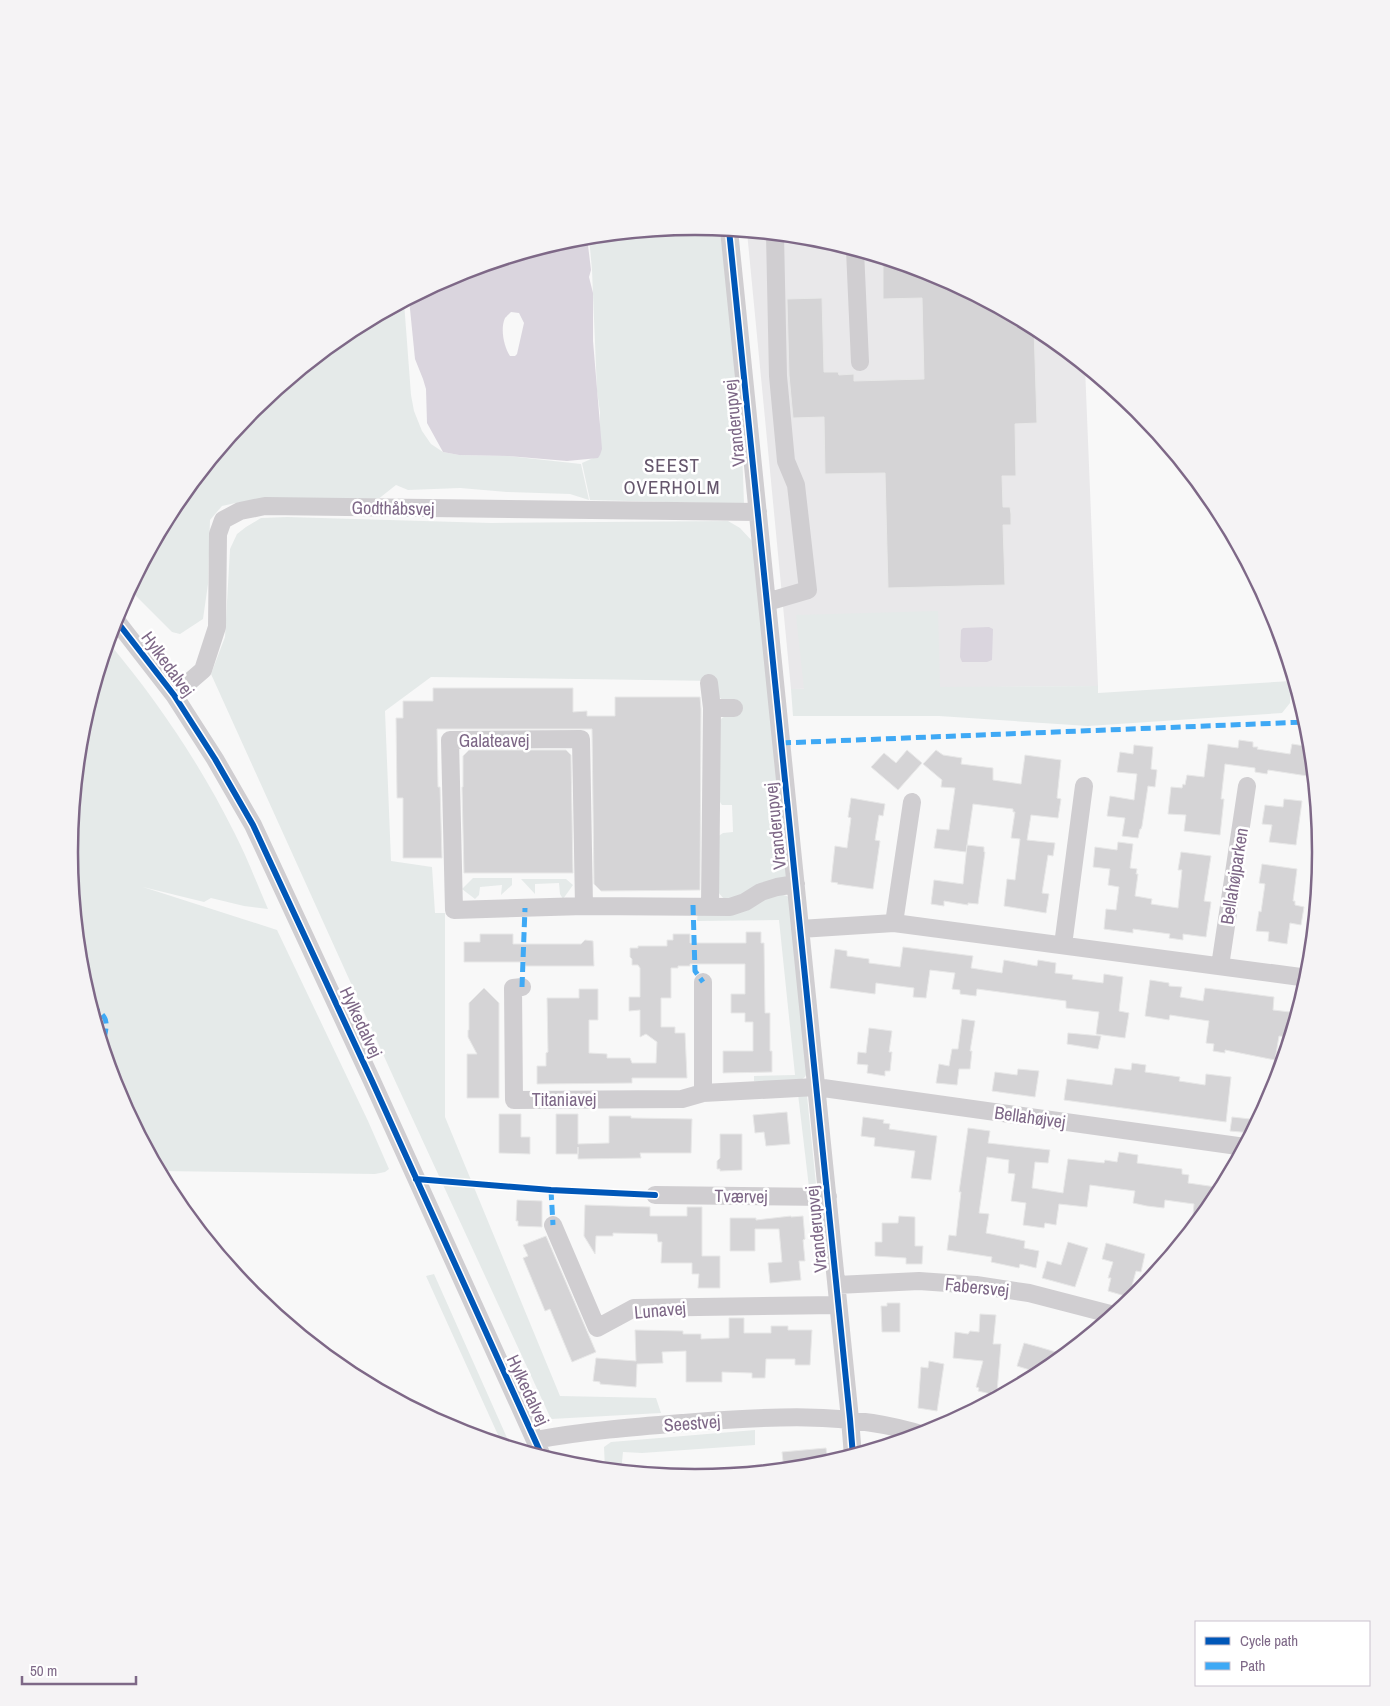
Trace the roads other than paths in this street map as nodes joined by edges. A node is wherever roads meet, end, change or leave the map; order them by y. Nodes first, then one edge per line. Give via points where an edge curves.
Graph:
1 (731, 237) edge
2 (775, 241) edge
3 (855, 257) edge
4 (860, 362) dead end
5 (758, 512) junction
6 (767, 602) junction
7 (121, 627) edge
8 (709, 683) dead end
9 (174, 695) junction
10 (712, 708) junction
11 (734, 708) dead end
12 (1084, 786) dead end
13 (1247, 786) dead end
14 (912, 802) dead end
15 (796, 884) junction
16 (710, 905) junction
17 (584, 906) junction
18 (894, 923) junction
19 (800, 929) junction
20 (1063, 945) junction
21 (1220, 966) junction
22 (1300, 977) edge
23 (703, 982) dead end
24 (522, 987) dead end
25 (816, 1087) junction
26 (703, 1093) junction
27 (1238, 1146) edge
28 (655, 1196) dead end
29 (828, 1198) junction
30 (553, 1225) dead end
31 (836, 1285) junction
32 (838, 1305) junction
33 (1106, 1313) edge
34 (850, 1419) junction
35 (911, 1431) edge
36 (535, 1440) junction
37 (540, 1450) edge
38 (852, 1450) edge

1 - 5 street, Vranderupvej
2 - 6 street via 778,376 786,461 796,485 808,590
3 - 4 street
5 - 6 street, Vranderupvej
5 - 9 street, Godthåbsvej via 265,506 240,511 223,520 218,534 218,627 203,670
6 - 15 street, Vranderupvej
7 - 9 street, Hylkedalvej
8 - 10 street
9 - 36 street, Hylkedalvej via 215,759 270,860
10 - 11 street
10 - 16 street
12 - 20 street
13 - 21 street, Bellahøjparken
14 - 18 street
15 - 16 street, Galateavej via 761,892 730,907
15 - 19 street, Vranderupvej
16 - 17 street, Galateavej
17 - 17 street, Galateavej via 454,910 450,740 581,739
18 - 19 street
18 - 20 street
19 - 25 street, Vranderupvej
20 - 21 street
21 - 22 street
23 - 26 street
24 - 26 street, Titaniavej via 513,988 514,1100 682,1099
25 - 26 street, Titaniavej
25 - 27 street, Bellahøjvej
25 - 29 street, Vranderupvej
28 - 29 street, Tværvej
29 - 31 street, Vranderupvej
30 - 32 street, Lunavej via 597,1328 634,1308
31 - 32 street, Vranderupvej
31 - 33 street, Fabersvej via 919,1281 976,1285 1029,1293
32 - 34 street, Vranderupvej
34 - 35 street, Seestvej
34 - 36 street, Seestvej via 754,1418 604,1430
34 - 38 street
36 - 37 street, Hylkedalvej

